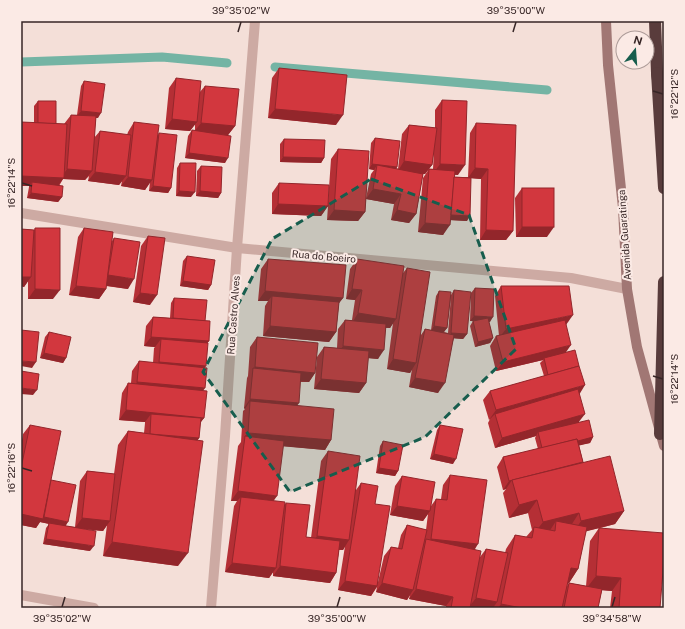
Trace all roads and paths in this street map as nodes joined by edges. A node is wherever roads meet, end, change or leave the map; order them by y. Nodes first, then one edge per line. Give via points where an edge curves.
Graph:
1 (255, 21) edge
2 (606, 21) edge
3 (655, 21) edge
4 (657, 73) junction
5 (664, 100) edge
6 (664, 188) edge
7 (21, 213) edge
8 (237, 248) junction
9 (664, 282) edge
10 (628, 289) junction
11 (660, 434) junction
12 (664, 446) edge
13 (21, 595) edge
14 (94, 608) edge
15 (210, 608) edge

1 - 8 street, Rua Castro Alves
2 - 10 main road, Avenida Guaratinga
3 - 4 highway
4 - 5 highway
4 - 6 highway
7 - 8 street, Rua do Boeiro
8 - 10 street, Rua do Boeiro via 571,278
8 - 15 street, Rua Castro Alves via 225,436
9 - 11 highway
10 - 11 main road, Avenida Guaratinga via 637,346
11 - 12 main road, Avenida Guaratinga
13 - 14 street

